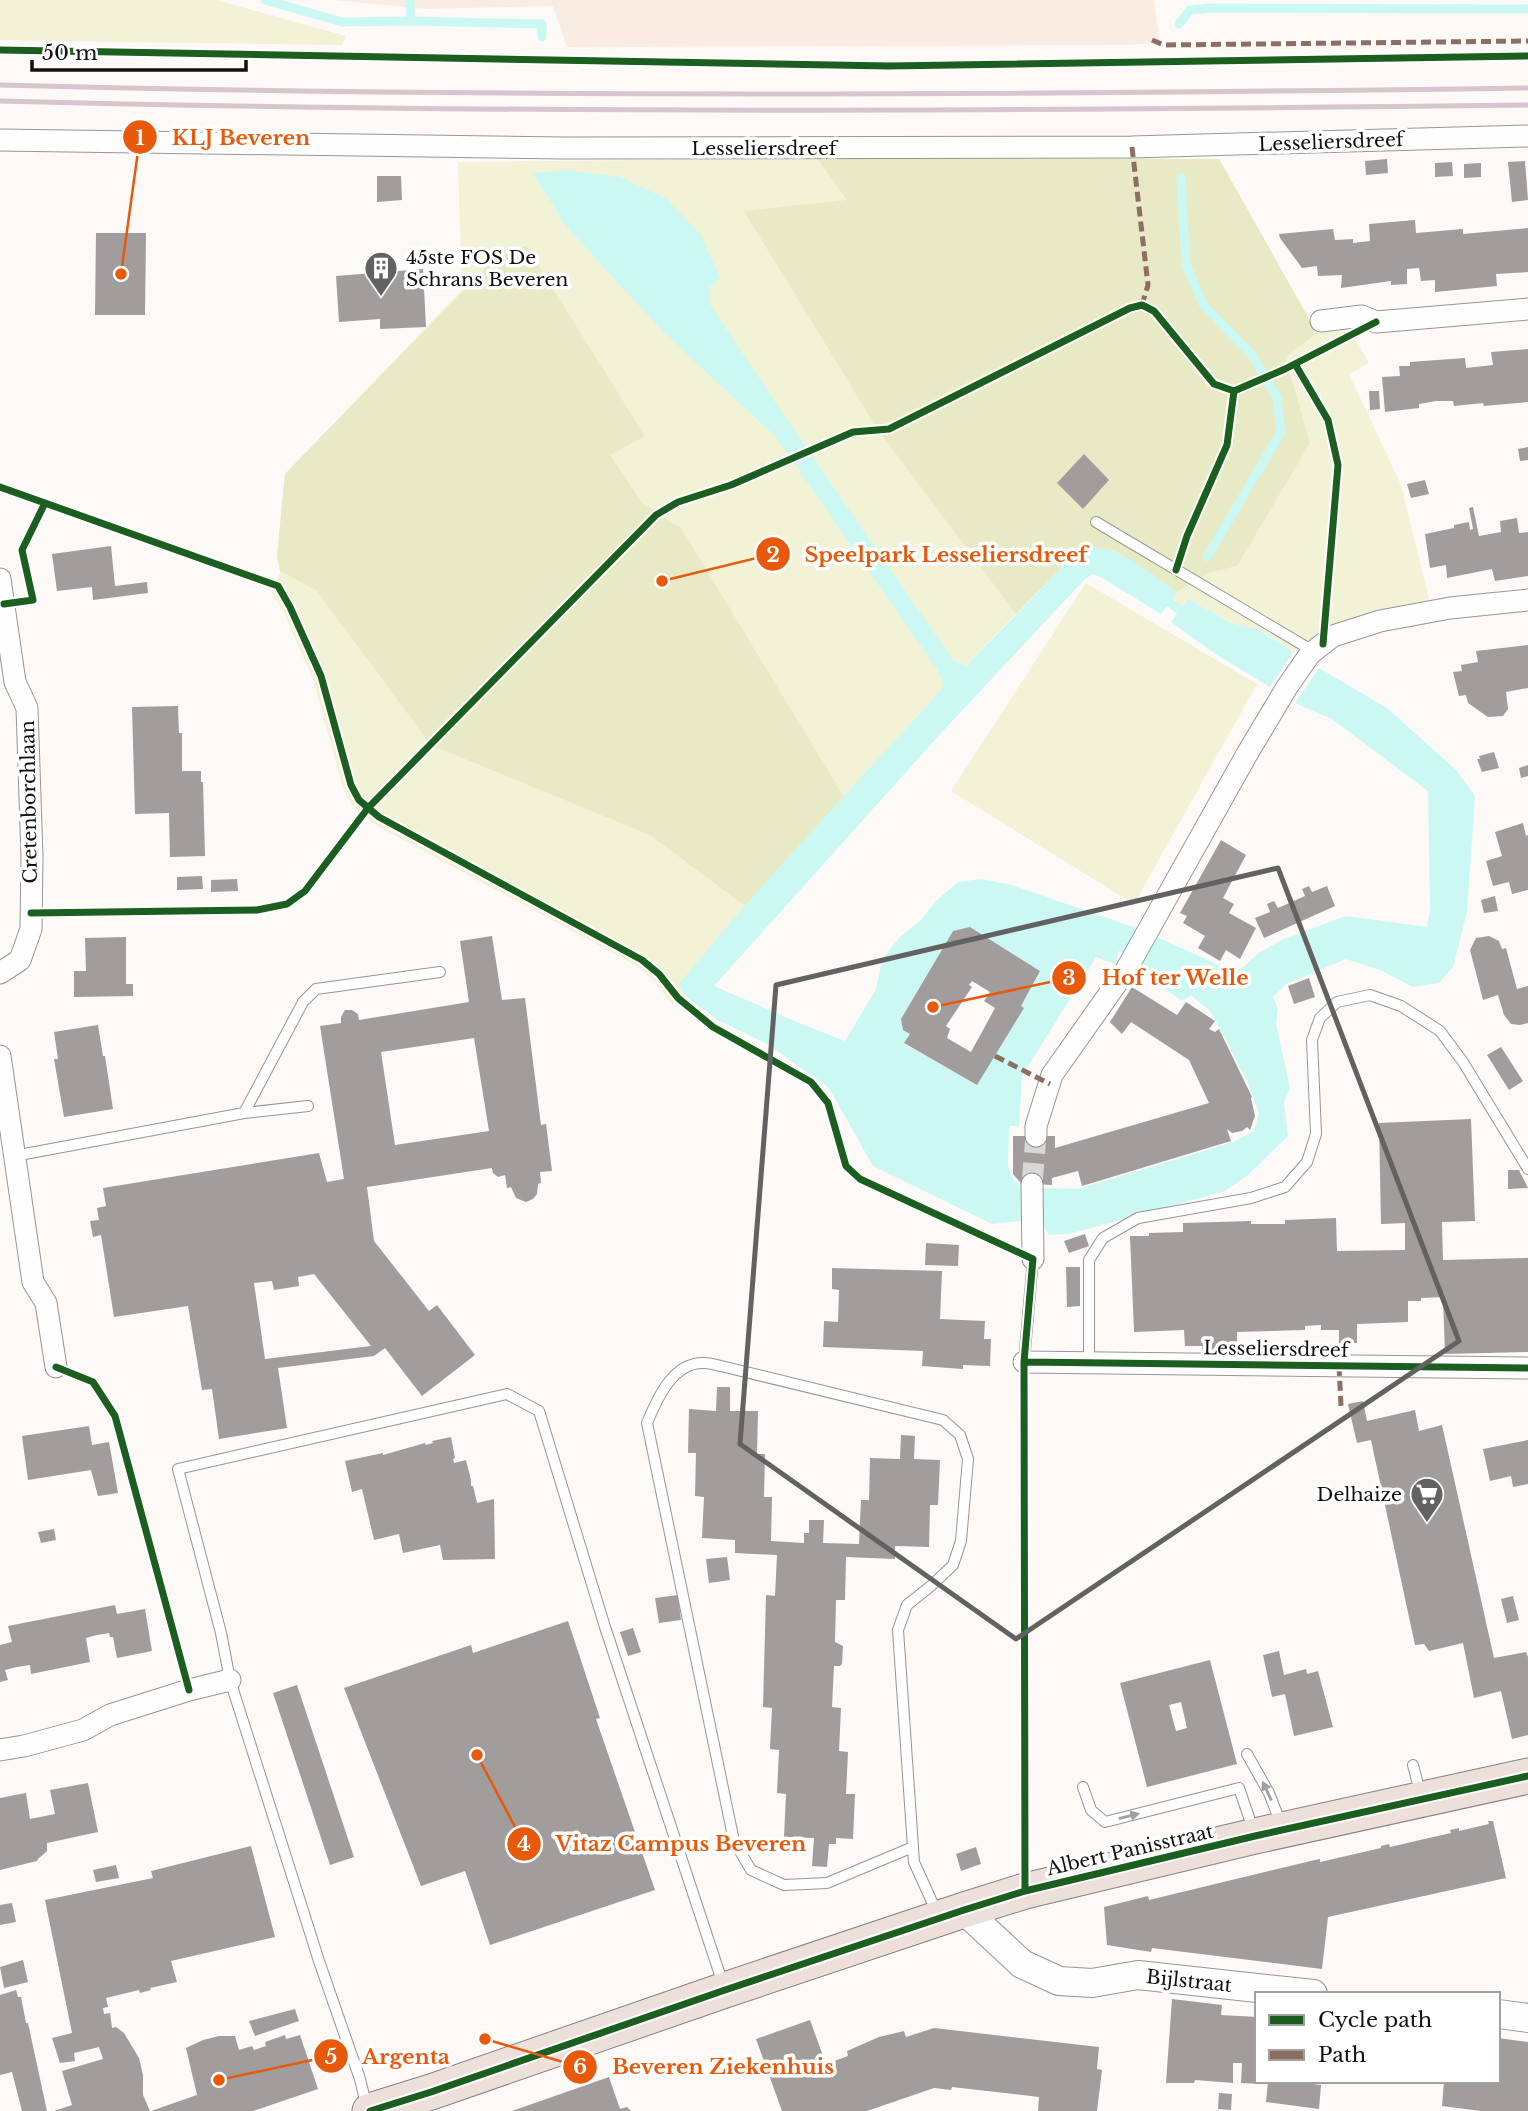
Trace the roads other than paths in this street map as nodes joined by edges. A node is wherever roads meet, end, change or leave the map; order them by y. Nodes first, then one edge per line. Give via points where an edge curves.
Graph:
1 (1528, 136) edge
2 (0, 140) edge
3 (1528, 309) edge
4 (1321, 321) dead end
5 (1096, 523) dead end
6 (0, 579) edge
7 (1528, 600) edge
8 (1313, 651) junction
9 (440, 972) dead end
10 (0, 973) edge
11 (0, 1056) edge
12 (308, 1106) dead end
13 (244, 1113) junction
14 (1036, 1136) tunnel mouth
15 (14, 1156) junction
16 (1528, 1169) edge
17 (1032, 1185) tunnel mouth
18 (1033, 1259) joint
19 (1024, 1362) joint
20 (1089, 1363) junction
21 (56, 1367) dead end
22 (1528, 1368) edge
23 (230, 1680) junction
24 (0, 1750) edge
25 (1247, 1754) dead end
26 (1413, 1765) dead end
27 (1528, 1776) edge
28 (1083, 1787) dead end
29 (1422, 1799) junction
30 (1269, 1833) junction
31 (913, 1847) junction
32 (952, 1914) junction
33 (725, 1990) junction
34 (1295, 1992) edge
35 (1500, 2014) edge
36 (1528, 2018) edge
37 (369, 2111) edge

1 - 2 street, Lesseliersdreef via 1091,147 564,148
3 - 4 street via 1376,322 1362,316
5 - 8 lane
6 - 10 street, Cretenborchlaan via 15,682 27,708 32,868 31,929 20,960
7 - 8 street via 1380,621 1333,636
8 - 14 street via 1247,754 1126,970 1052,1075
9 - 13 lane via 316,989 303,1002
11 - 15 street
12 - 13 lane
13 - 15 lane
15 - 21 street via 33,1282 46,1303
16 - 20 lane via 1440,1031 1401,1006 1370,995 1337,1002 1320,1018 1312,1040 1316,1134 1307,1162 1285,1187 1251,1198 1138,1218 1103,1238 1089,1260
17 - 18 street
18 - 19 lane
19 - 20 street, Lesseliersdreef
20 - 22 street, Lesseliersdreef
23 - 24 street via 110,1715 83,1730
23 - 33 lane via 178,1469 507,1394 539,1411
23 - 37 lane
30 -> 25 lane via 1269,1793
26 - 29 lane
27 - 29 main road, Albert Panisstraat
28 -> 30 lane via 1091,1810 1105,1822 1240,1788
29 - 30 main road, Albert Panisstraat
30 - 32 main road, Albert Panisstraat via 1025,1891
31 - 31 lane via 898,1630 907,1605 953,1565 961,1541 968,1459 960,1434 943,1420 721,1366 702,1362 687,1368 668,1380 647,1423 734,1841 751,1870 784,1885 827,1883
31 - 32 lane via 914,1862
32 - 33 main road, Albert Panisstraat
32 - 34 street, Bijlstraat via 1022,1964 1059,1981 1092,1983 1138,1975
33 - 37 main road, Albert Panisstraat
35 - 36 street

